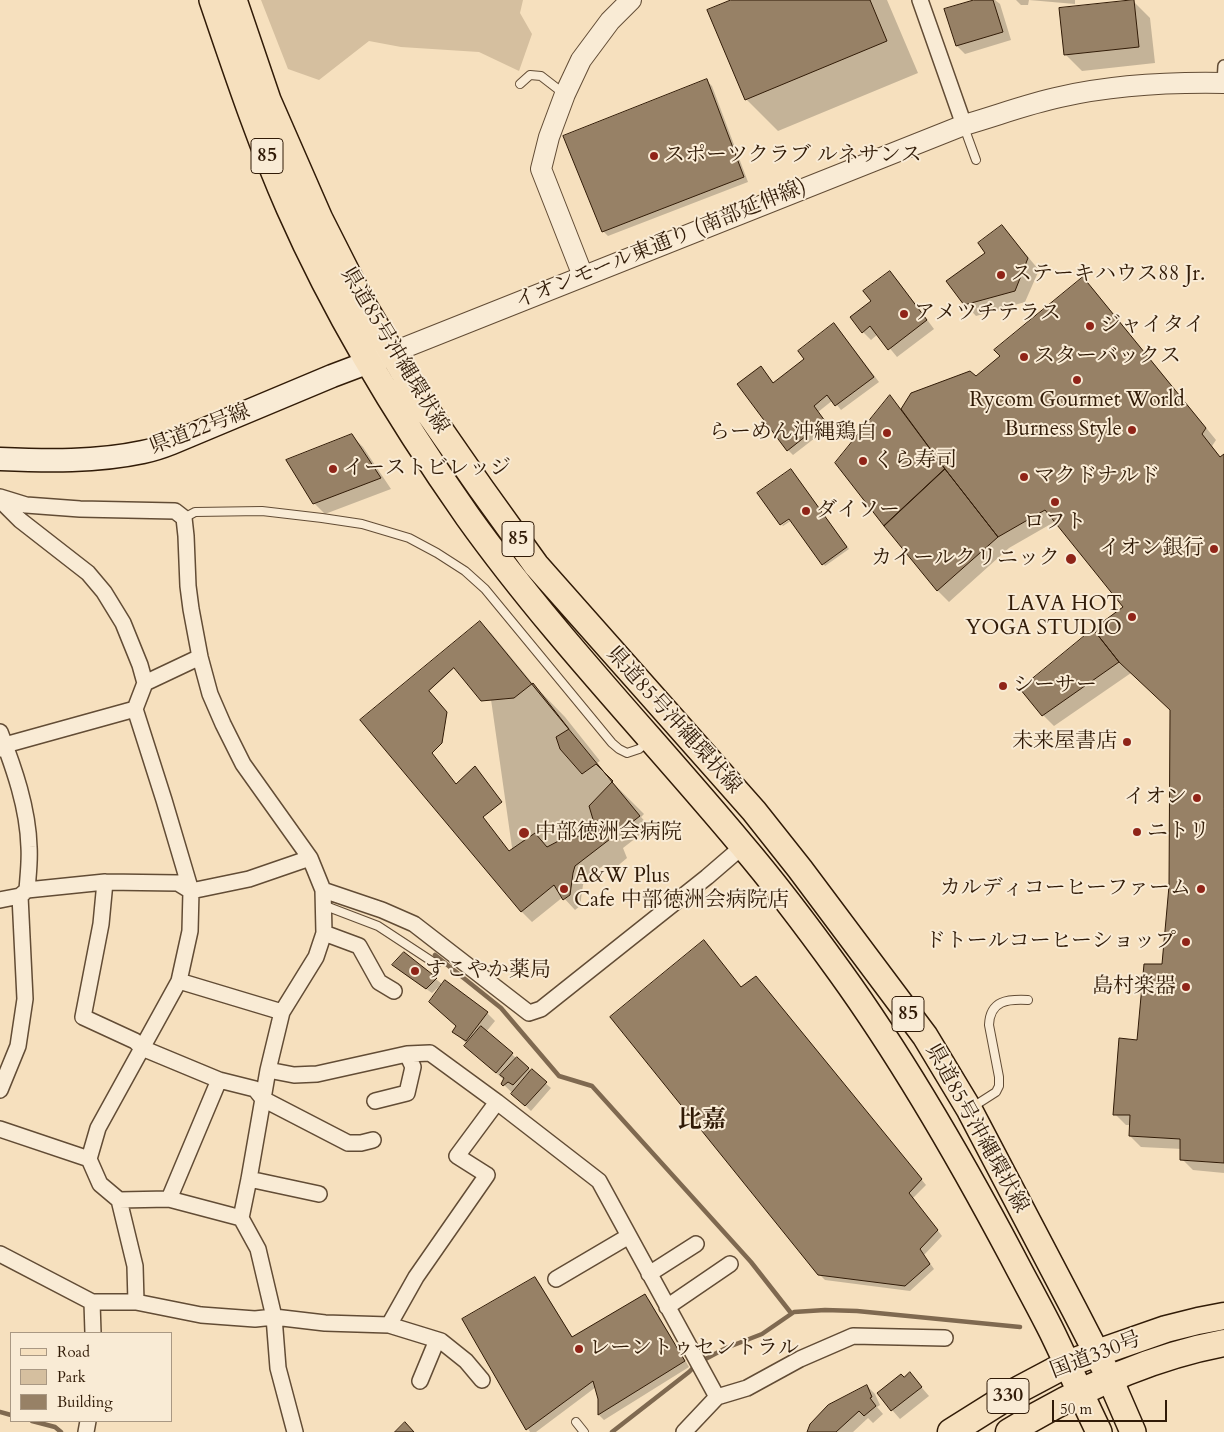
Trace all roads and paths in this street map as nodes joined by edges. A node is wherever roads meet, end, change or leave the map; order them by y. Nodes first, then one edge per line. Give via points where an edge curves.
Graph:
1 (212, 0) edge
2 (234, 0) edge
3 (631, 0) edge
4 (920, 0) edge
5 (1224, 78) edge
6 (520, 84) dead end
7 (565, 94) junction
8 (964, 125) junction
9 (976, 160) dead end
10 (583, 276) junction
11 (347, 299) junction
12 (391, 353) junction
13 (368, 362) junction
14 (0, 459) edge
15 (0, 499) edge
16 (184, 518) junction
17 (200, 657) junction
18 (145, 683) junction
19 (135, 709) junction
20 (650, 740) junction
21 (2, 742) edge
22 (743, 846) junction
23 (310, 858) junction
24 (105, 882) junction
25 (323, 890) junction
26 (191, 891) junction
27 (23, 893) junction
28 (0, 900) edge
29 (323, 905) junction
30 (324, 932) junction
31 (436, 964) dead end
32 (179, 981) junction
33 (394, 991) dead end
34 (1028, 1000) dead end
35 (282, 1012) junction
36 (142, 1048) junction
37 (407, 1054) junction
38 (268, 1070) junction
39 (219, 1080) junction
40 (0, 1090) edge
41 (263, 1099) junction
42 (375, 1101) dead end
43 (497, 1102) junction
44 (969, 1110) junction
45 (0, 1129) edge
46 (373, 1140) dead end
47 (89, 1159) junction
48 (249, 1179) junction
49 (319, 1194) dead end
50 (169, 1199) junction
51 (118, 1200) junction
52 (241, 1218) junction
53 (629, 1236) junction
54 (696, 1244) dead end
55 (0, 1254) edge
56 (730, 1264) dead end
57 (649, 1274) junction
58 (556, 1279) dead end
59 (92, 1302) junction
60 (136, 1302) junction
61 (667, 1307) junction
62 (1224, 1316) edge
63 (274, 1317) junction
64 (389, 1325) junction
65 (92, 1332) edge
66 (944, 1338) dead end
67 (437, 1340) junction
68 (1224, 1343) edge
69 (1097, 1352) junction
70 (1067, 1364) junction
71 (1110, 1379) junction
72 (482, 1380) dead end
73 (420, 1381) dead end
74 (1081, 1393) junction
75 (717, 1397) junction
76 (576, 1422) dead end
77 (295, 1432) edge
78 (584, 1432) edge
79 (684, 1432) edge
80 (951, 1432) edge
81 (1009, 1432) edge
82 (1099, 1432) edge
83 (1133, 1432) edge

1 - 11 main road, 県道85号沖縄環状線 / 85 via 249,108 293,216 312,257
2 - 11 main road, 県道85号沖縄環状線 / 85 via 268,100 314,206
3 - 7 street via 610,21 581,60
4 - 8 street
5 - 8 street, イオンモール東通り (南部延伸線) via 1087,92
6 - 7 lane via 530,75 541,76
7 - 10 street via 549,137 542,169
8 - 9 lane
8 - 10 street, イオンモール東通り (南部延伸線)
10 - 12 street, イオンモール東通り (南部延伸線)
11 - 12 main road, 県道85号沖縄環状線 / 85
11 - 13 main road, 県道85号沖縄環状線 / 85
12 - 13 main road, 県道22号線
12 - 44 main road, 県道85号沖縄環状線 / 85 via 426,410 536,565 754,811 925,1036
13 - 14 main road, 県道22号線 via 172,444 145,452 80,460
13 - 20 main road, 県道85号沖縄環状線 / 85 via 469,518 582,661
15 - 16 street via 26,505 80,509 175,511
15 - 18 street via 20,520 88,573 104,592 123,624
16 - 17 street via 188,586
16 - 20 lane via 195,512 262,511 362,524 409,538 465,571 485,589 619,749 627,753
17 - 18 street
17 - 23 street via 210,694 243,764
18 - 19 street
19 - 21 street
19 - 26 street
20 - 22 main road, 県道85号沖縄環状線 / 85
21 - 27 street via 27,820 30,848
22 - 25 street via 541,1009 529,1013 414,924
22 - 70 main road, 県道85号沖縄環状線 / 85 via 842,974 921,1092 976,1189
23 - 25 street
23 - 26 street via 248,879
24 - 26 street via 178,882
24 - 27 street
24 - 36 street via 101,924 83,1017
25 - 29 street
26 - 32 street via 190,932
27 - 28 street
27 - 40 street via 25,999 18,1046
29 - 30 street
29 - 31 lane via 378,926
30 - 33 street via 360,946 379,982
30 - 35 street via 316,957
32 - 35 street
32 - 36 street
34 - 44 lane via 1007,1001 992,1010 989,1025 999,1086 996,1092
35 - 38 street
36 - 39 street
36 - 47 street via 98,1128
37 - 38 street via 317,1074 294,1075
37 - 42 street via 413,1067 407,1093
37 - 43 street via 430,1053
38 - 41 street
39 - 41 street via 255,1089
39 - 50 street
41 - 46 street via 348,1142
41 - 48 street
43 - 53 street via 599,1181
43 - 64 street via 457,1156 487,1175 416,1277
44 - 69 main road, 県道85号沖縄環状線 / 85
45 - 47 street
47 - 51 street via 100,1184
48 - 49 street
48 - 52 street
50 - 51 street
50 - 52 street
51 - 60 street via 135,1266
52 - 63 street via 258,1249
53 - 57 street
53 - 58 street
54 - 57 street
55 - 59 street
56 - 61 street
57 - 61 street
59 - 60 street
59 - 65 street
60 - 63 street via 201,1315 254,1319
61 - 75 street
62 - 69 highway, 国道330号 / 330 via 1166,1329
63 - 64 street
63 - 77 street via 278,1368
64 - 67 street
66 - 75 street via 853,1336 800,1359 747,1388
67 - 72 street via 466,1361
67 - 73 street
68 - 71 highway, 国道330号 / 330 via 1152,1363
69 - 70 highway, 国道330号 / 330
69 - 71 main road, 県道85号沖縄環状線 / 85
70 - 74 main road, 県道85号沖縄環状線 / 85
70 - 80 highway, 国道330号 / 330
71 - 74 highway, 国道330号 / 330
71 - 83 main road, 県道85号沖縄環状線 / 85
74 - 81 highway, 国道330号 / 330
74 - 82 main road, 県道85号沖縄環状線 / 85
75 - 79 street
76 - 78 lane

